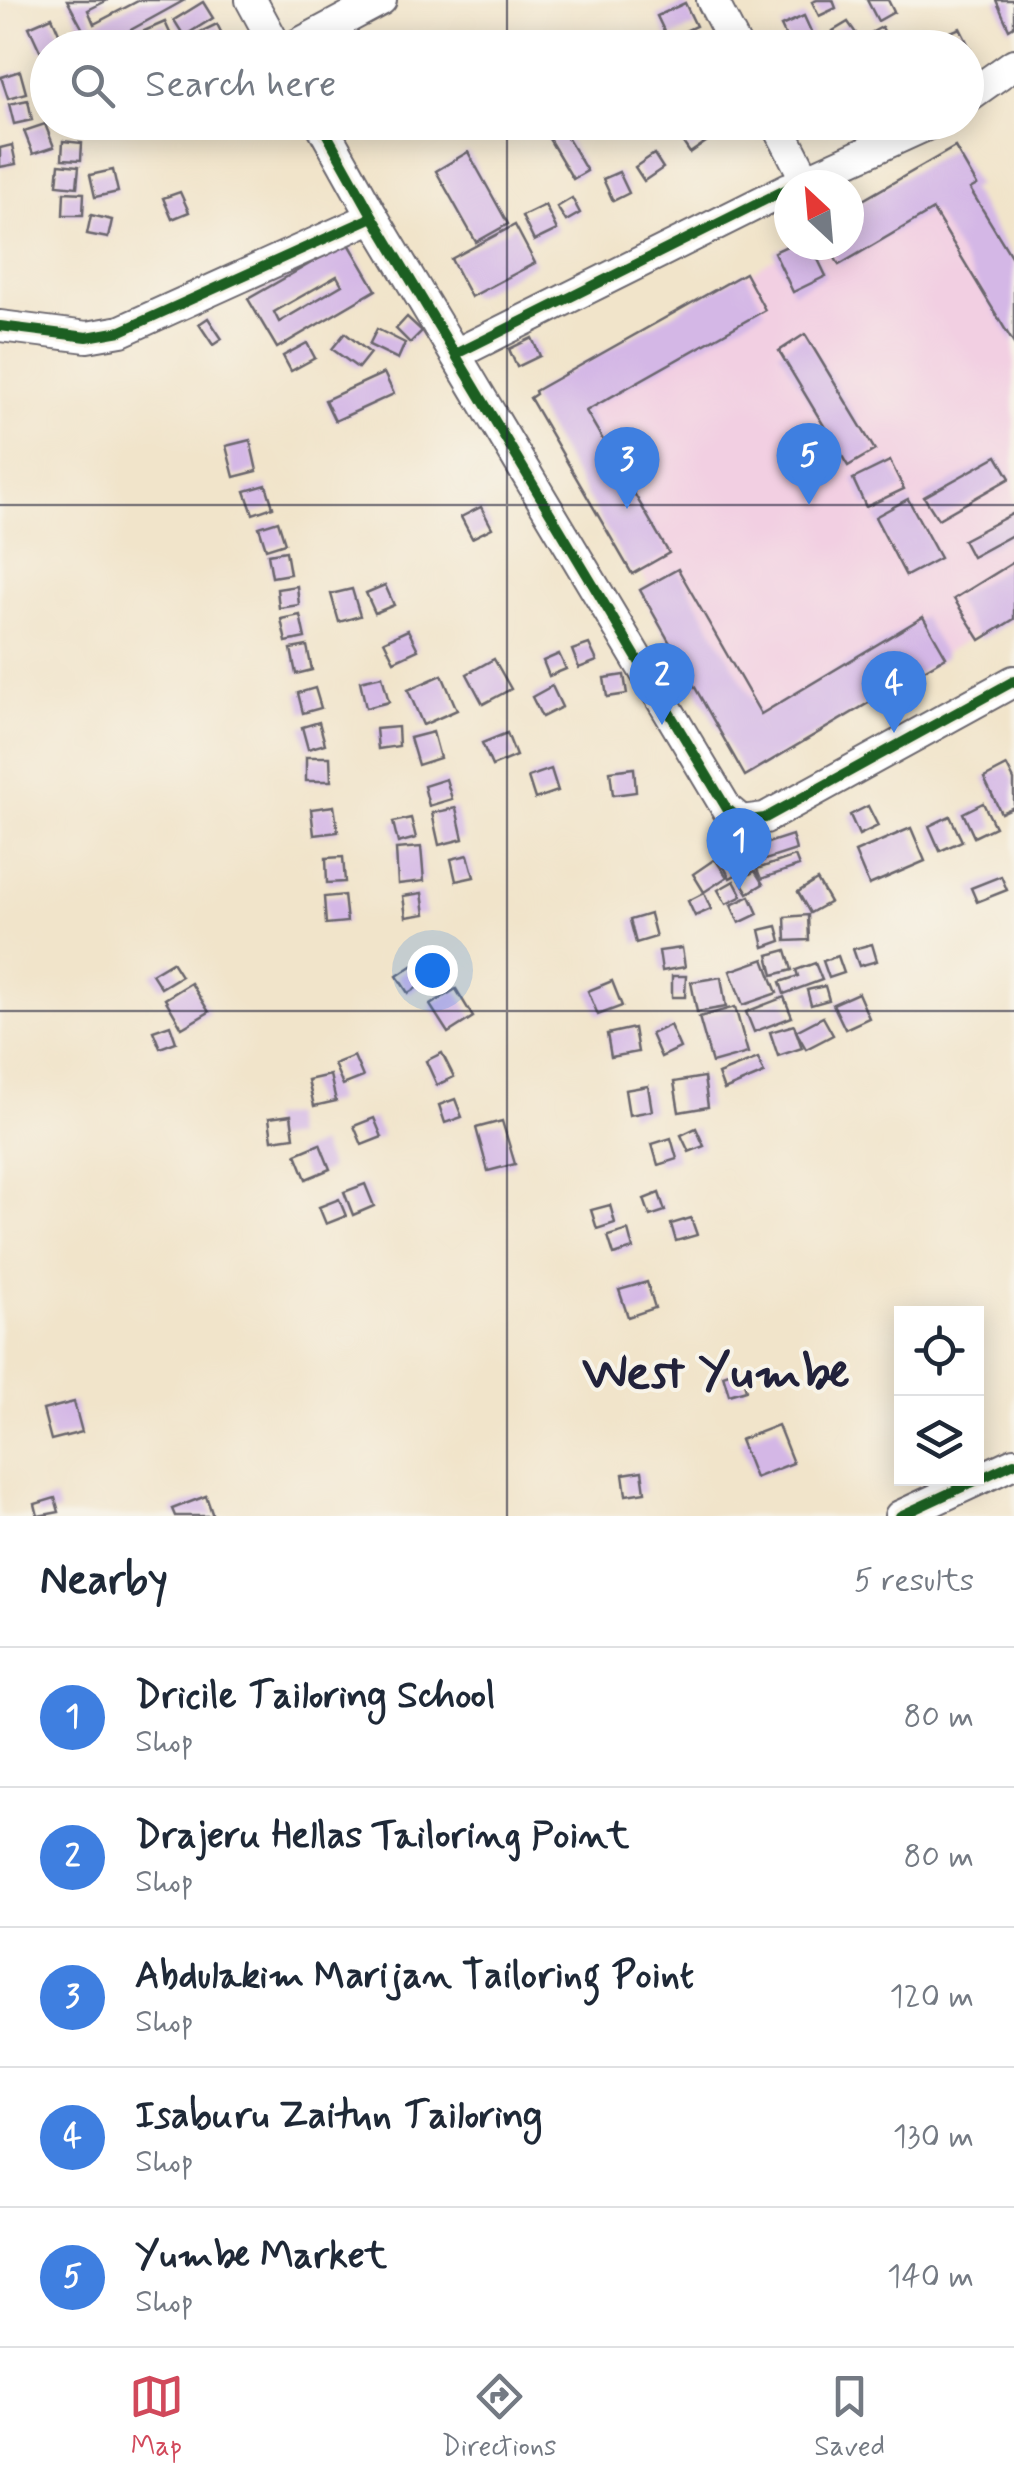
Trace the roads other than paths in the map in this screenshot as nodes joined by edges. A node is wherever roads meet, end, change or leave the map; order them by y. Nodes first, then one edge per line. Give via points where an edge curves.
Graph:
1 (250, 0) edge
2 (380, 0) edge
3 (712, 0) edge
4 (268, 30) edge
5 (324, 30) edge
6 (728, 30) edge
7 (1014, 64) edge
8 (984, 85) edge
9 (330, 140) edge
10 (782, 140) edge
11 (894, 140) edge
12 (792, 170) edge
13 (828, 170) edge
14 (774, 195) edge
15 (373, 217) junction
16 (0, 326) edge
17 (456, 354) junction
18 (1014, 681) edge
19 (1014, 1463) edge
20 (900, 1516) edge

1 - 4 street
2 - 5 street
3 - 6 street
7 - 8 street
9 - 15 street
10 - 12 street
11 - 13 street
14 - 17 street
15 - 16 street via 121,331 87,337
15 - 17 street
17 - 18 street via 726,809 742,820 765,818
19 - 20 street

